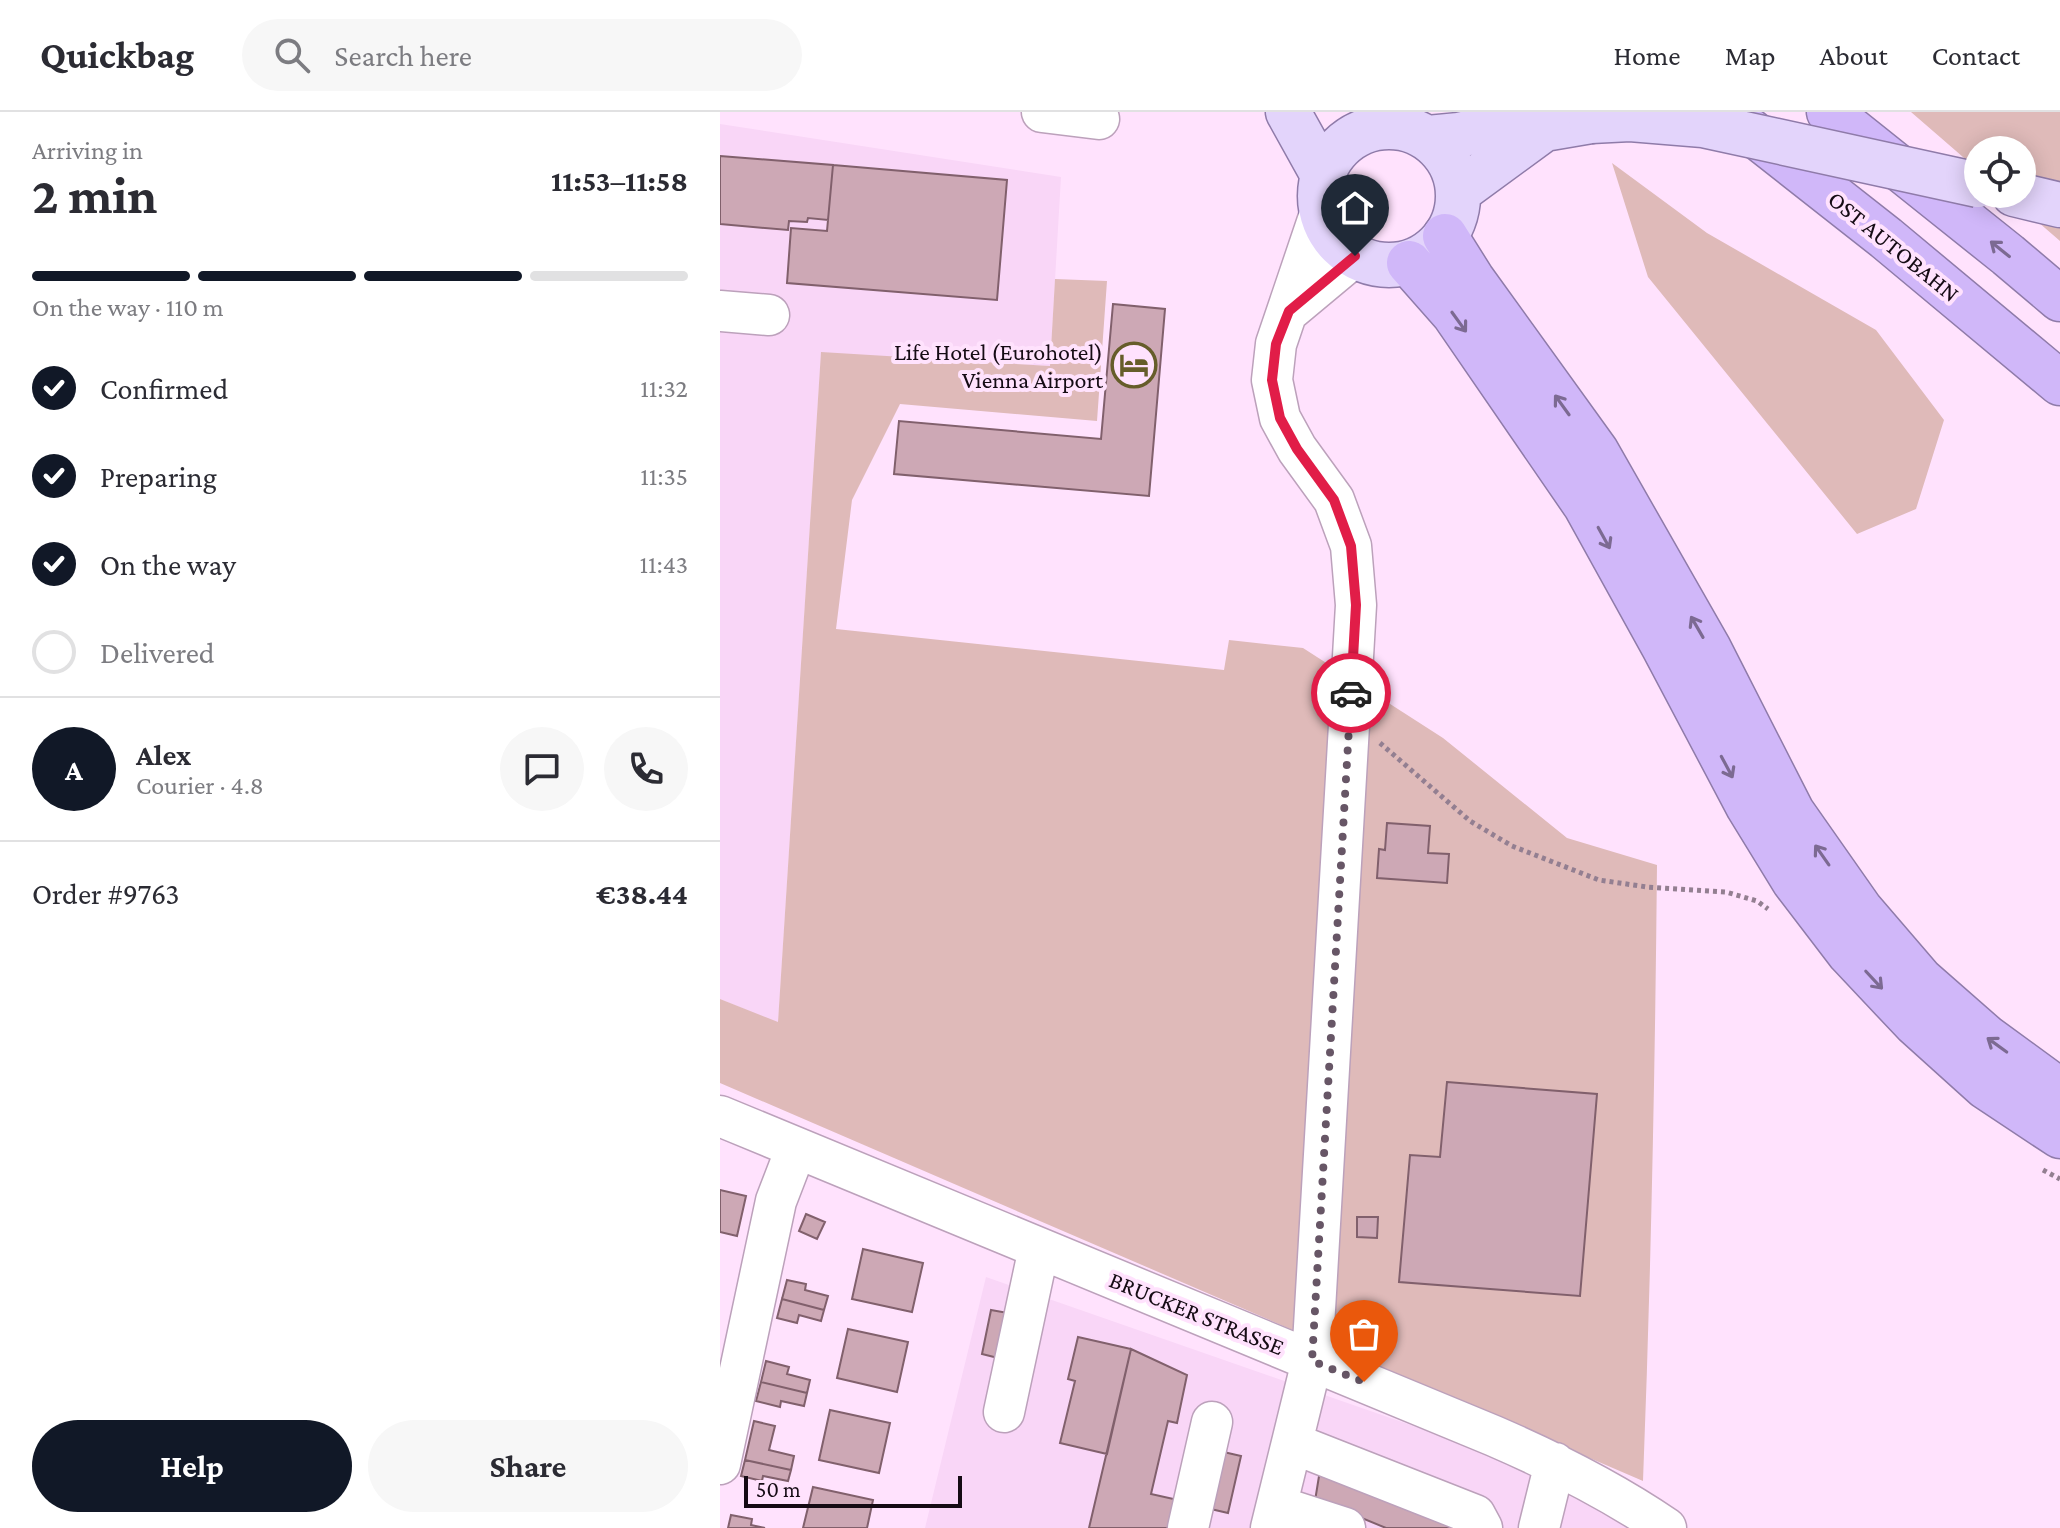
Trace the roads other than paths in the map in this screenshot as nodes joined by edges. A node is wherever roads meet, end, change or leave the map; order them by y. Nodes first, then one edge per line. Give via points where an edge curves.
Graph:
1 (1042, 112) edge
2 (1288, 112) edge
3 (1726, 112) edge
4 (1829, 112) edge
5 (1099, 119) dead end
6 (1357, 120) edge
7 (1544, 129) junction
8 (1428, 138) junction
9 (1964, 182) edge
10 (1458, 192) junction
11 (1322, 193) junction
12 (2036, 199) edge
13 (2060, 205) edge
14 (1445, 236) junction
15 (1355, 256) junction
16 (1409, 263) junction
17 (2060, 299) edge
18 (720, 311) edge
19 (1289, 311) junction
20 (769, 315) dead end
21 (2060, 383) edge
22 (2060, 1091) edge
23 (720, 1116) edge
24 (2060, 1136) edge
25 (796, 1149) junction
26 (1039, 1248) junction
27 (1312, 1361) junction
28 (1004, 1412) dead end
29 (1212, 1422) dead end
30 (1292, 1443) junction
31 (1555, 1463) junction
32 (720, 1464) edge
33 (1274, 1517) edge
34 (1188, 1528) edge
35 (1345, 1528) edge
36 (1482, 1528) edge
37 (1539, 1528) edge
38 (1666, 1528) edge

1 - 5 street
2 - 11 main road
3 - 21 highway, OST AUTOBAHN
17 -> 4 highway
6 - 8 main road
6 - 11 main road via 1356,135 1330,159
7 - 8 main road via 1501,125
7 - 9 main road, bridge via 1630,119 1703,125
7 - 10 main road
8 - 10 main road via 1449,162
10 - 14 main road via 1458,207
11 - 15 main road via 1328,229
11 - 19 street
12 - 13 main road
14 - 16 main road
22 -> 14 highway via 1921,980 1860,909 1792,812 1709,649 1596,451
15 - 16 main road via 1372,263
15 - 19 street
16 -> 24 highway via 1454,314 1586,506 1794,881 1849,953 1915,1023 1986,1087
18 - 20 street
19 - 27 street via 1276,344 1272,380 1280,418 1334,500 1351,546 1356,605
23 - 25 street, BRUCKER STRASSE
25 - 26 street, BRUCKER STRASSE
25 - 32 street via 776,1201
26 - 27 street, BRUCKER STRASSE
26 - 28 street
27 - 30 street
27 - 31 street, BRUCKER STRASSE
29 - 34 street
30 - 33 street
30 - 36 street via 1475,1515
31 - 37 street
31 - 38 street, BRUCKER STRASSE
33 - 35 street

